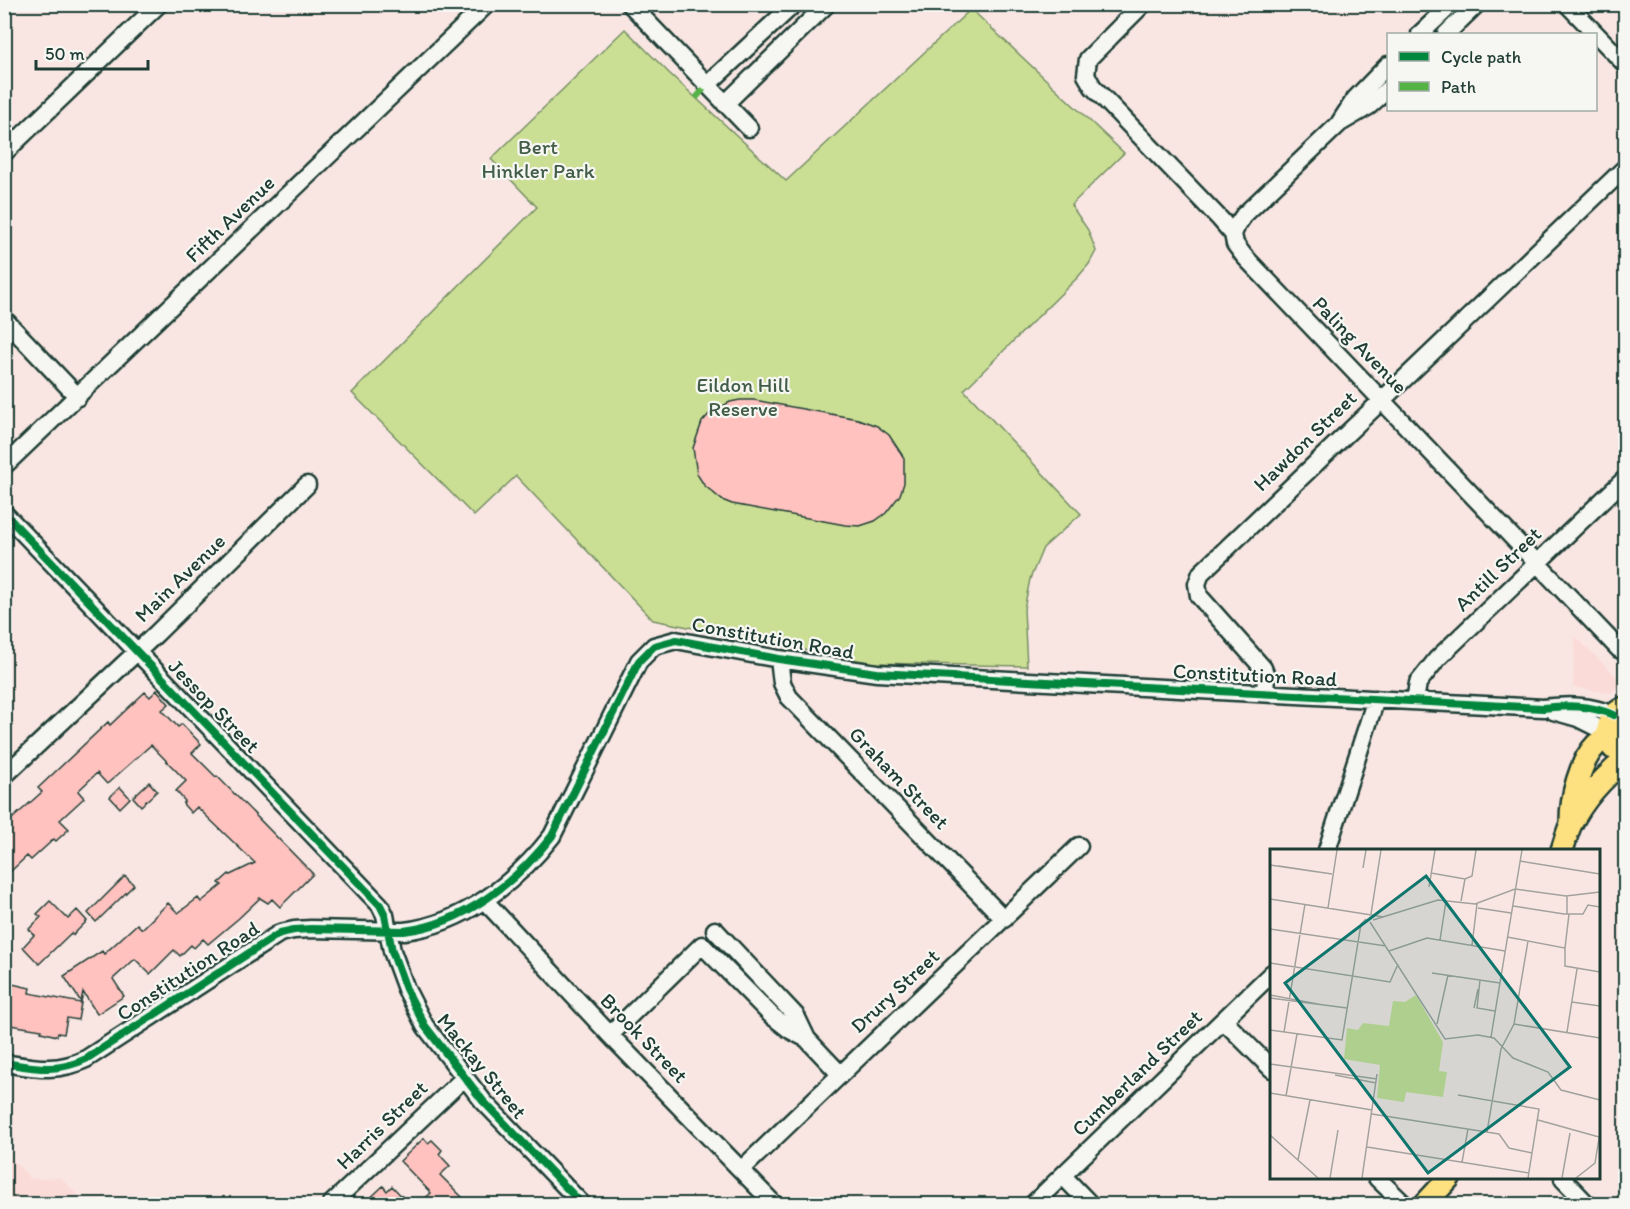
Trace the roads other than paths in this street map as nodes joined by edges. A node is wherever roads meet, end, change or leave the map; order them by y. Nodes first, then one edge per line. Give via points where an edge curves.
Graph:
1 (159, 4) edge
2 (487, 4) edge
3 (630, 4) edge
4 (794, 4) edge
5 (827, 4) edge
6 (1143, 4) edge
7 (1452, 4) edge
8 (1477, 4) edge
9 (1567, 4) edge
10 (1421, 33) edge
11 (1447, 33) edge
12 (1595, 33) edge
13 (1597, 35) edge
14 (1626, 65) edge
15 (1387, 67) edge
16 (707, 85) junction
17 (1387, 91) edge
18 (726, 104) junction
19 (1340, 123) junction
20 (749, 128) dead end
21 (4, 153) edge
22 (1626, 167) edge
23 (1233, 234) junction
24 (4, 319) edge
25 (78, 397) junction
26 (1381, 400) junction
27 (4, 466) edge
28 (1626, 478) edge
29 (307, 484) dead end
30 (4, 513) edge
31 (1538, 563) junction
32 (1622, 650) edge
33 (136, 651) junction
34 (779, 659) junction
35 (1626, 666) edge
36 (1264, 693) junction
37 (1376, 699) junction
38 (1416, 701) junction
39 (1614, 723) edge
40 (1626, 758) edge
41 (4, 776) edge
42 (1571, 824) junction
43 (1079, 846) dead end
44 (1327, 849) edge
45 (1562, 849) edge
46 (484, 900) junction
47 (1004, 920) junction
48 (387, 930) junction
49 (1270, 975) edge
50 (1224, 1020) junction
51 (610, 1035) junction
52 (4, 1064) edge
53 (1270, 1067) edge
54 (840, 1074) junction
55 (464, 1078) junction
56 (741, 1170) junction
57 (1063, 1176) junction
58 (1378, 1179) edge
59 (1448, 1179) edge
60 (1563, 1179) dead end
61 (331, 1204) edge
62 (582, 1204) edge
63 (774, 1204) edge
64 (1033, 1204) edge
65 (1090, 1204) edge
66 (1404, 1204) edge
67 (1425, 1204) edge
68 (1587, 1204) edge

1 - 21 street
2 - 25 street, Fifth Avenue
3 - 16 street
4 - 16 street
5 - 18 street
6 - 23 street, Paling Avenue via 1096,51 1087,63 1086,75 1093,87
7 - 10 street
8 - 11 street
9 - 12 street
13 - 14 street
15 - 19 street via 1355,99
16 - 18 street
17 - 19 street
18 - 20 street
19 - 23 street via 1244,215
22 - 26 street, Hawdon Street
23 - 26 street, Paling Avenue via 1244,256
24 - 25 street
25 - 27 street, Fifth Avenue
26 - 31 street, Paling Avenue
26 - 36 street, Hawdon Street via 1198,579 1202,601 1263,668
28 - 31 street, Antill Street
29 - 33 street, Main Avenue
30 - 33 street, Jessop Street
31 - 32 street, Paling Avenue
31 - 38 street, Antill Street via 1428,668 1419,683
32 - 35 street, Paling Avenue
33 - 41 street, Main Avenue
33 - 48 street, Jessop Street via 380,905
34 - 36 street, Constitution Road via 877,673
34 - 46 street, Constitution Road via 676,640 648,650 633,672 552,836
34 - 47 street, Graham Street via 782,683 789,697
36 - 37 street, Constitution Road
37 - 38 street, Constitution Road
37 - 44 street
38 - 39 street, Constitution Road via 1543,708
39 - 40 main road via 1614,750
39 - 42 main road via 1583,768 1571,803
40 - 42 main road via 1599,784
42 - 45 main road
43 - 47 street, Drury Street
46 - 48 street, Constitution Road via 436,924
46 - 51 street, Brook Street
47 - 54 street, Drury Street
48 - 52 street, Constitution Road via 311,929 280,933 79,1062 62,1069
48 - 55 street, Mackay Street via 416,1010
49 - 50 street, Cumberland Street
50 - 53 street
50 - 57 street, Cumberland Street
51 - 54 street via 706,937 796,1017 807,1039
51 - 56 street, Brook Street
54 - 56 street, Drury Street
55 - 61 street, Harris Street
55 - 62 street, Mackay Street
56 - 63 street, Brook Street
57 - 64 street, Cumberland Street
57 - 65 street
58 - 66 street
59 - 67 main road
60 - 68 street

